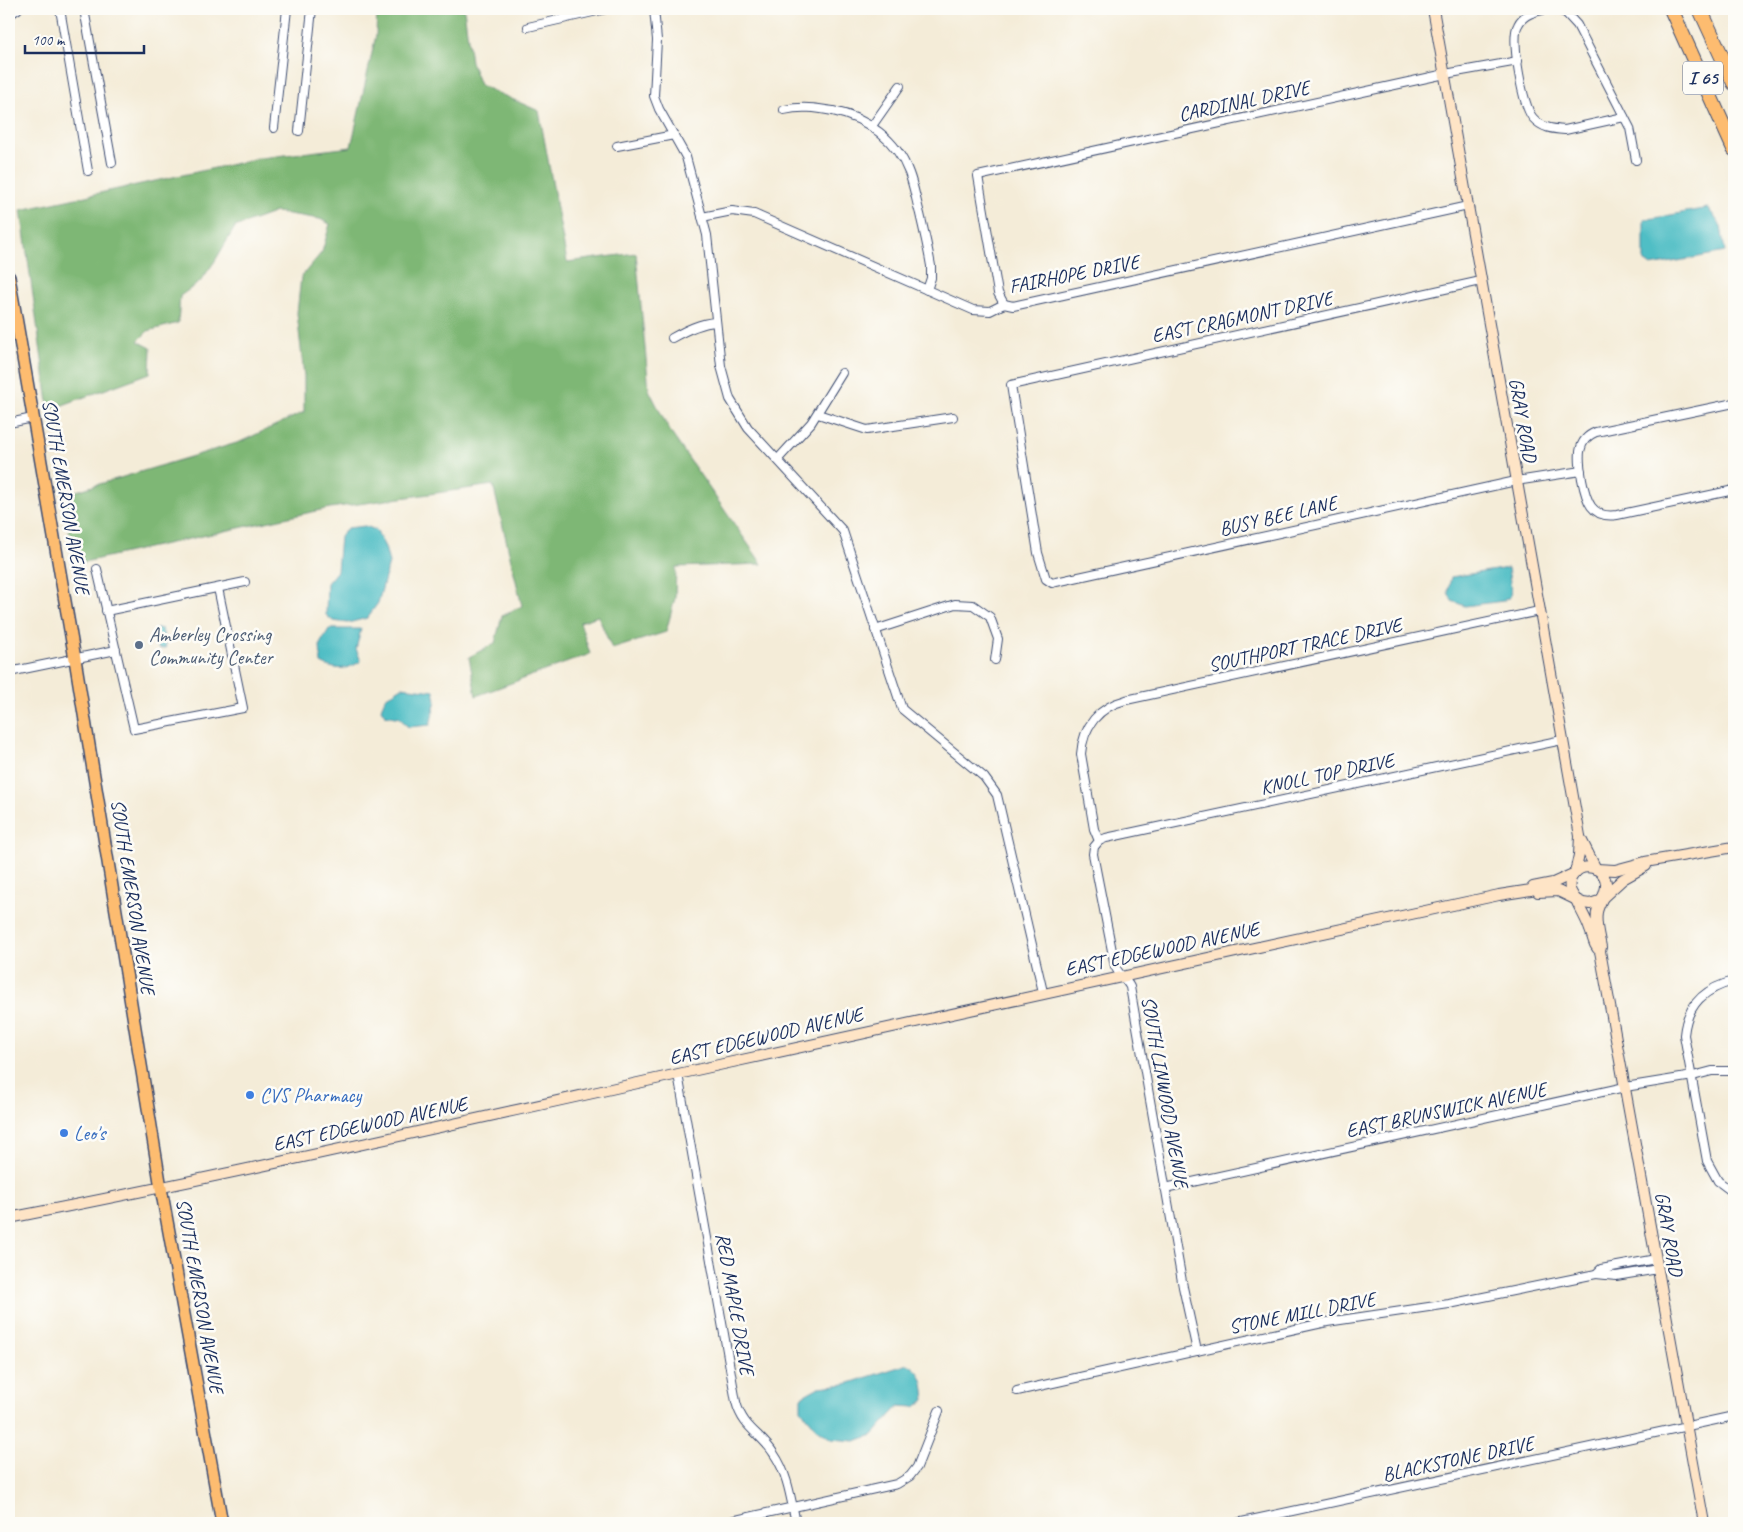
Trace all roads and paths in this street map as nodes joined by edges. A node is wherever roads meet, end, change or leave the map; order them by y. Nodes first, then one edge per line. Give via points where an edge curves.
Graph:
1 (18, 9) edge
2 (60, 9) edge
3 (84, 9) edge
4 (287, 9) edge
5 (312, 9) edge
6 (606, 9) edge
7 (654, 9) edge
8 (1433, 9) edge
9 (1549, 9) edge
10 (1671, 9) edge
11 (1700, 9) edge
12 (9, 14) edge
13 (528, 27) dead end
14 (1518, 61) junction
15 (1444, 74) junction
16 (1734, 83) edge
17 (900, 86) dead end
18 (784, 110) dead end
19 (1624, 116) junction
20 (872, 126) junction
21 (274, 128) dead end
22 (299, 131) dead end
23 (674, 135) junction
24 (618, 146) dead end
25 (1734, 148) edge
26 (1636, 160) dead end
27 (112, 163) dead end
28 (88, 171) dead end
29 (1468, 206) junction
30 (702, 217) junction
31 (9, 276) edge
32 (1481, 281) junction
33 (927, 290) junction
34 (1004, 304) junction
35 (716, 322) junction
36 (672, 338) dead end
37 (842, 373) dead end
38 (1734, 403) edge
39 (818, 414) junction
40 (954, 417) dead end
41 (33, 418) junction
42 (9, 423) edge
43 (778, 459) junction
44 (1581, 471) junction
45 (1516, 481) junction
46 (1734, 490) edge
47 (97, 569) dead end
48 (245, 582) dead end
49 (1048, 582) joint
50 (218, 588) junction
51 (106, 611) junction
52 (1539, 612) junction
53 (875, 630) junction
54 (116, 650) junction
55 (75, 659) junction
56 (995, 660) dead end
57 (9, 672) edge
58 (1088, 728) joint
59 (1562, 740) junction
60 (1580, 836) junction
61 (1099, 841) junction
62 (1734, 847) edge
63 (1653, 861) junction
64 (1596, 869) junction
65 (1575, 873) junction
66 (1531, 890) junction
67 (1604, 896) junction
68 (1577, 900) junction
69 (1600, 951) junction
70 (1122, 976) junction
71 (1734, 982) edge
72 (1042, 992) junction
73 (1734, 1071) edge
74 (678, 1074) junction
75 (1693, 1076) junction
76 (1625, 1087) junction
77 (161, 1188) junction
78 (1166, 1188) junction
79 (1734, 1193) edge
80 (9, 1218) edge
81 (1657, 1264) junction
82 (1197, 1351) junction
83 (1017, 1391) dead end
84 (939, 1411) dead end
85 (1734, 1416) edge
86 (1687, 1426) junction
87 (792, 1508) junction
88 (222, 1523) edge
89 (722, 1523) edge
90 (796, 1523) edge
91 (1237, 1523) edge
92 (1704, 1523) edge

1 - 12 street
2 - 28 street
3 - 27 street
4 - 21 street
5 - 22 street
6 - 13 street
7 - 23 street via 657,40 654,93
8 - 15 main road, GRAY ROAD
9 - 14 street via 1528,14 1518,23 1514,36
9 - 19 street via 1565,12 1577,25
10 - 25 highway, I 65
11 - 16 highway, I 65
14 - 15 street, CARDINAL DRIVE
14 - 19 street via 1526,108 1544,126 1565,130
15 - 29 main road, GRAY ROAD
15 - 34 street, CARDINAL DRIVE via 978,176 998,293
17 - 20 street
18 - 20 street via 816,108 846,114
19 - 26 street
20 - 33 street via 894,146 912,179 931,266
23 - 24 street
23 - 30 street via 688,163
29 - 32 main road, GRAY ROAD
29 - 34 street, FAIRHOPE DRIVE via 1013,306
30 - 33 street, FAIRHOPE DRIVE via 732,211 754,214
30 - 35 street via 709,245
31 - 41 main road, SOUTH EMERSON AVENUE
32 - 45 main road, GRAY ROAD
32 - 49 street, EAST CRAGMONT DRIVE via 1011,385 1038,553
33 - 34 street, FAIRHOPE DRIVE via 979,311 990,311
35 - 36 street
35 - 43 street via 722,370 730,399 748,428
37 - 39 street
38 - 44 street via 1593,434 1579,451
39 - 40 street via 867,430
39 - 43 street
41 - 42 street
41 - 55 main road, SOUTH EMERSON AVENUE
43 - 53 street via 843,531
44 - 45 street, BUSY BEE LANE
44 - 46 street via 1585,497 1596,511 1606,516
45 - 49 street, BUSY BEE LANE
45 - 52 main road, GRAY ROAD
47 - 51 street
48 - 50 street
50 - 51 street
50 - 54 street via 243,708 134,728
51 - 54 street
52 - 58 street, SOUTHPORT TRACE DRIVE via 1114,703 1103,709
52 - 59 main road, GRAY ROAD
53 - 56 street via 954,604 972,605 990,617 998,639
53 - 72 street via 902,709 984,777 997,795
54 - 55 street
55 - 57 street
55 - 77 main road, SOUTH EMERSON AVENUE
58 - 61 street, SOUTH LINWOOD AVENUE via 1082,745 1082,762
59 - 60 main road, GRAY ROAD
59 - 61 street, KNOLL TOP DRIVE
60 - 64 main road, GRAY ROAD
60 - 65 main road, GRAY ROAD
61 - 70 street, SOUTH LINWOOD AVENUE via 1093,854 1115,966
62 - 63 main road
63 - 64 main road via 1615,870
63 - 67 main road via 1622,879
64 - 65 main road via 1585,867
64 - 67 main road via 1605,879
65 - 66 main road, EAST EDGEWOOD AVENUE
65 - 68 main road via 1569,884
66 - 68 main road, EAST EDGEWOOD AVENUE via 1558,891
66 - 70 main road, EAST EDGEWOOD AVENUE
67 - 68 main road via 1590,904
67 - 69 main road, GRAY ROAD via 1596,918
68 - 69 main road, GRAY ROAD
69 - 76 main road, GRAY ROAD
70 - 72 main road, EAST EDGEWOOD AVENUE
70 - 78 street, SOUTH LINWOOD AVENUE via 1130,987
71 - 75 street via 1705,993 1692,1007 1684,1038
72 - 74 main road, EAST EDGEWOOD AVENUE
73 - 75 street, EAST BRUNSWICK AVENUE via 1712,1070
74 - 77 main road, EAST EDGEWOOD AVENUE
74 - 87 street, RED MAPLE DRIVE via 736,1402 745,1423 780,1462
75 - 76 street, EAST BRUNSWICK AVENUE
75 - 79 street via 1706,1161 1718,1181
76 - 78 street, EAST BRUNSWICK AVENUE
76 - 81 main road, GRAY ROAD
77 - 80 main road, EAST EDGEWOOD AVENUE
77 - 88 main road, SOUTH EMERSON AVENUE
78 - 82 street, SOUTH LINWOOD AVENUE
81 - 82 street, STONE MILL DRIVE via 1616,1276 1596,1274 1450,1304 1344,1319
81 - 86 main road, GRAY ROAD
82 - 83 street, STONE MILL DRIVE
84 - 87 street via 922,1457 910,1476 890,1486
85 - 86 street, BLACKSTONE DRIVE
86 - 91 street, BLACKSTONE DRIVE
86 - 92 main road, GRAY ROAD
87 - 89 street
87 - 90 street, RED MAPLE DRIVE

